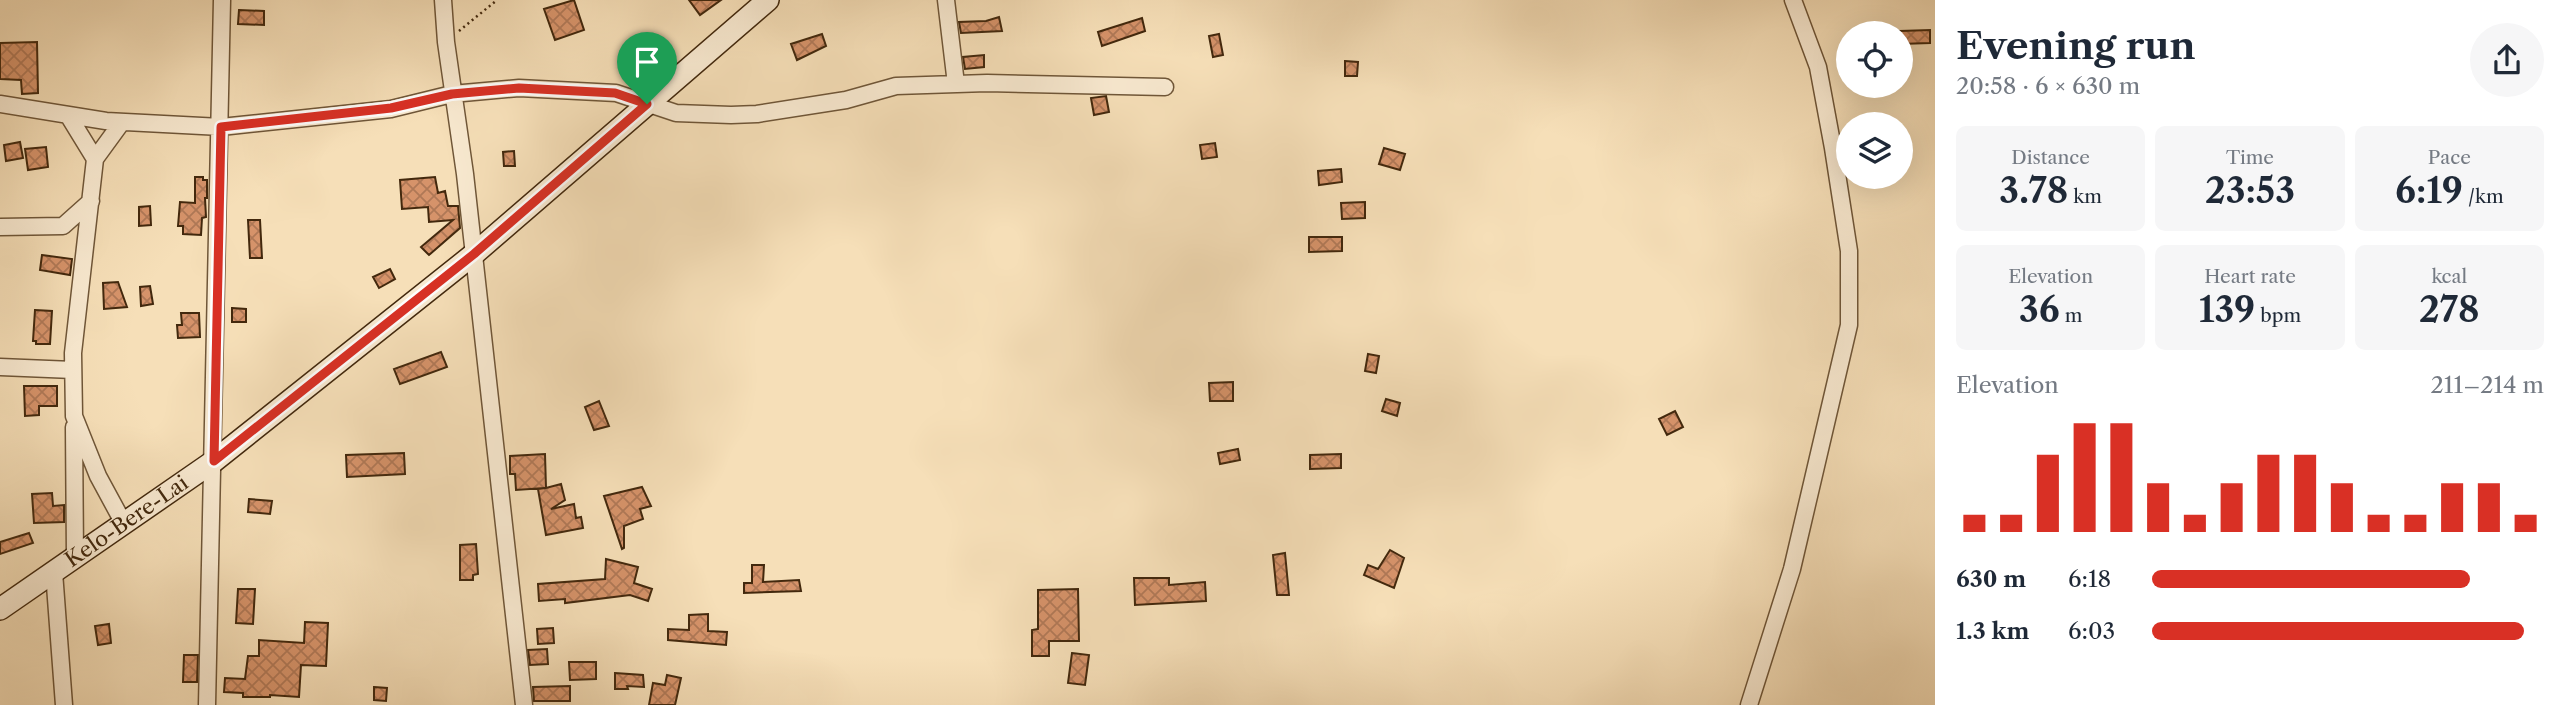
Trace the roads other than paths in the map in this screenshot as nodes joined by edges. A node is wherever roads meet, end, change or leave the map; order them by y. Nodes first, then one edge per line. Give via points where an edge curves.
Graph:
1 (222, 0) edge
2 (443, 0) edge
3 (768, 0) edge
4 (946, 0) edge
5 (1793, 0) edge
6 (956, 84) junction
7 (1165, 87) dead end
8 (452, 94) junction
9 (0, 104) edge
10 (647, 104) junction
11 (68, 115) junction
12 (122, 122) junction
13 (221, 127) junction
14 (95, 159) junction
15 (91, 201) junction
16 (0, 227) edge
17 (474, 254) junction
18 (0, 367) edge
19 (73, 370) junction
20 (74, 416) junction
21 (214, 461) junction
22 (124, 524) junction
23 (75, 558) junction
24 (54, 572) junction
25 (0, 609) edge
26 (64, 705) edge
27 (207, 705) edge
28 (524, 705) edge
29 (1749, 705) edge

1 - 13 street
2 - 8 street
3 - 10 main road, Kelo-Bere-Lai
4 - 6 street
5 - 29 street via 1818,67 1833,148 1849,251 1849,324 1792,569
6 - 7 street
6 - 10 street via 896,86 846,100 757,114 676,113
8 - 10 street via 533,88 615,93
8 - 13 street via 391,108
8 - 17 street
9 - 11 street
10 - 17 main road, Kelo-Bere-Lai
11 - 12 street
11 - 14 street
12 - 13 street
12 - 14 street
13 - 21 street
14 - 15 street
15 - 16 street via 63,226
15 - 19 street
17 - 21 main road, Kelo-Bere-Lai
17 - 28 street
18 - 19 street
19 - 20 street
20 - 22 street
20 - 23 street
21 - 22 main road, Kelo-Bere-Lai
21 - 27 street
22 - 23 main road, Kelo-Bere-Lai
23 - 24 main road, Kelo-Bere-Lai
24 - 25 main road, Kelo-Bere-Lai
24 - 26 street

